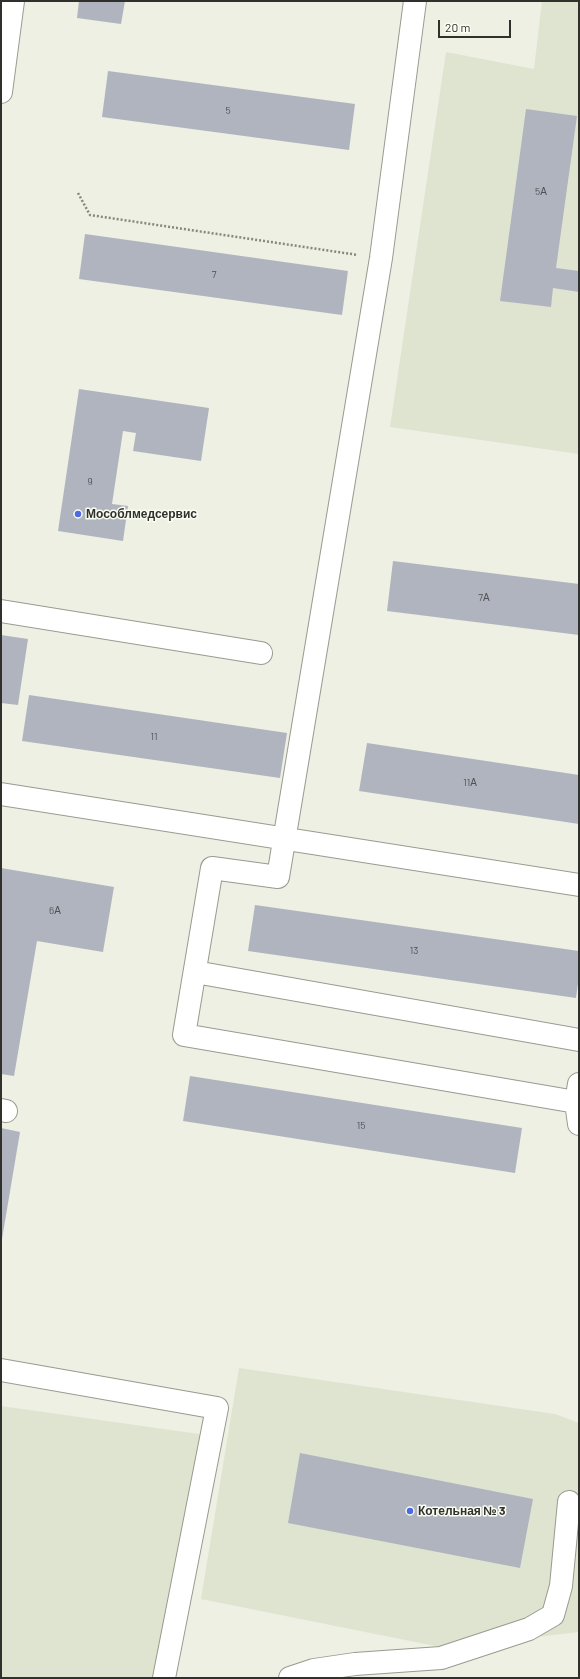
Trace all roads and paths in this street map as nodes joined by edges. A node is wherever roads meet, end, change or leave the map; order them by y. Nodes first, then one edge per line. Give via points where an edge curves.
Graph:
1 (13, 1) edge
2 (415, 1) edge
3 (1, 92) edge
4 (78, 194) dead end
5 (381, 258) junction
6 (1, 611) edge
7 (262, 653) dead end
8 (1, 794) edge
9 (284, 839) junction
10 (579, 885) edge
11 (195, 972) junction
12 (579, 1040) edge
13 (578, 1093) edge
14 (579, 1124) edge
15 (1, 1370) edge
16 (569, 1502) dead end
17 (164, 1678) edge
18 (290, 1678) edge

1 - 3 street
2 - 5 street
4 - 5 path via 90,215
5 - 9 street
6 - 7 street
8 - 9 street
9 - 10 street
9 - 11 street via 278,877 212,868
11 - 12 street
11 - 13 street via 184,1035
13 - 14 street
15 - 17 street via 217,1408
16 - 18 street via 561,1586 553,1615 529,1629 442,1658 355,1664 314,1670

